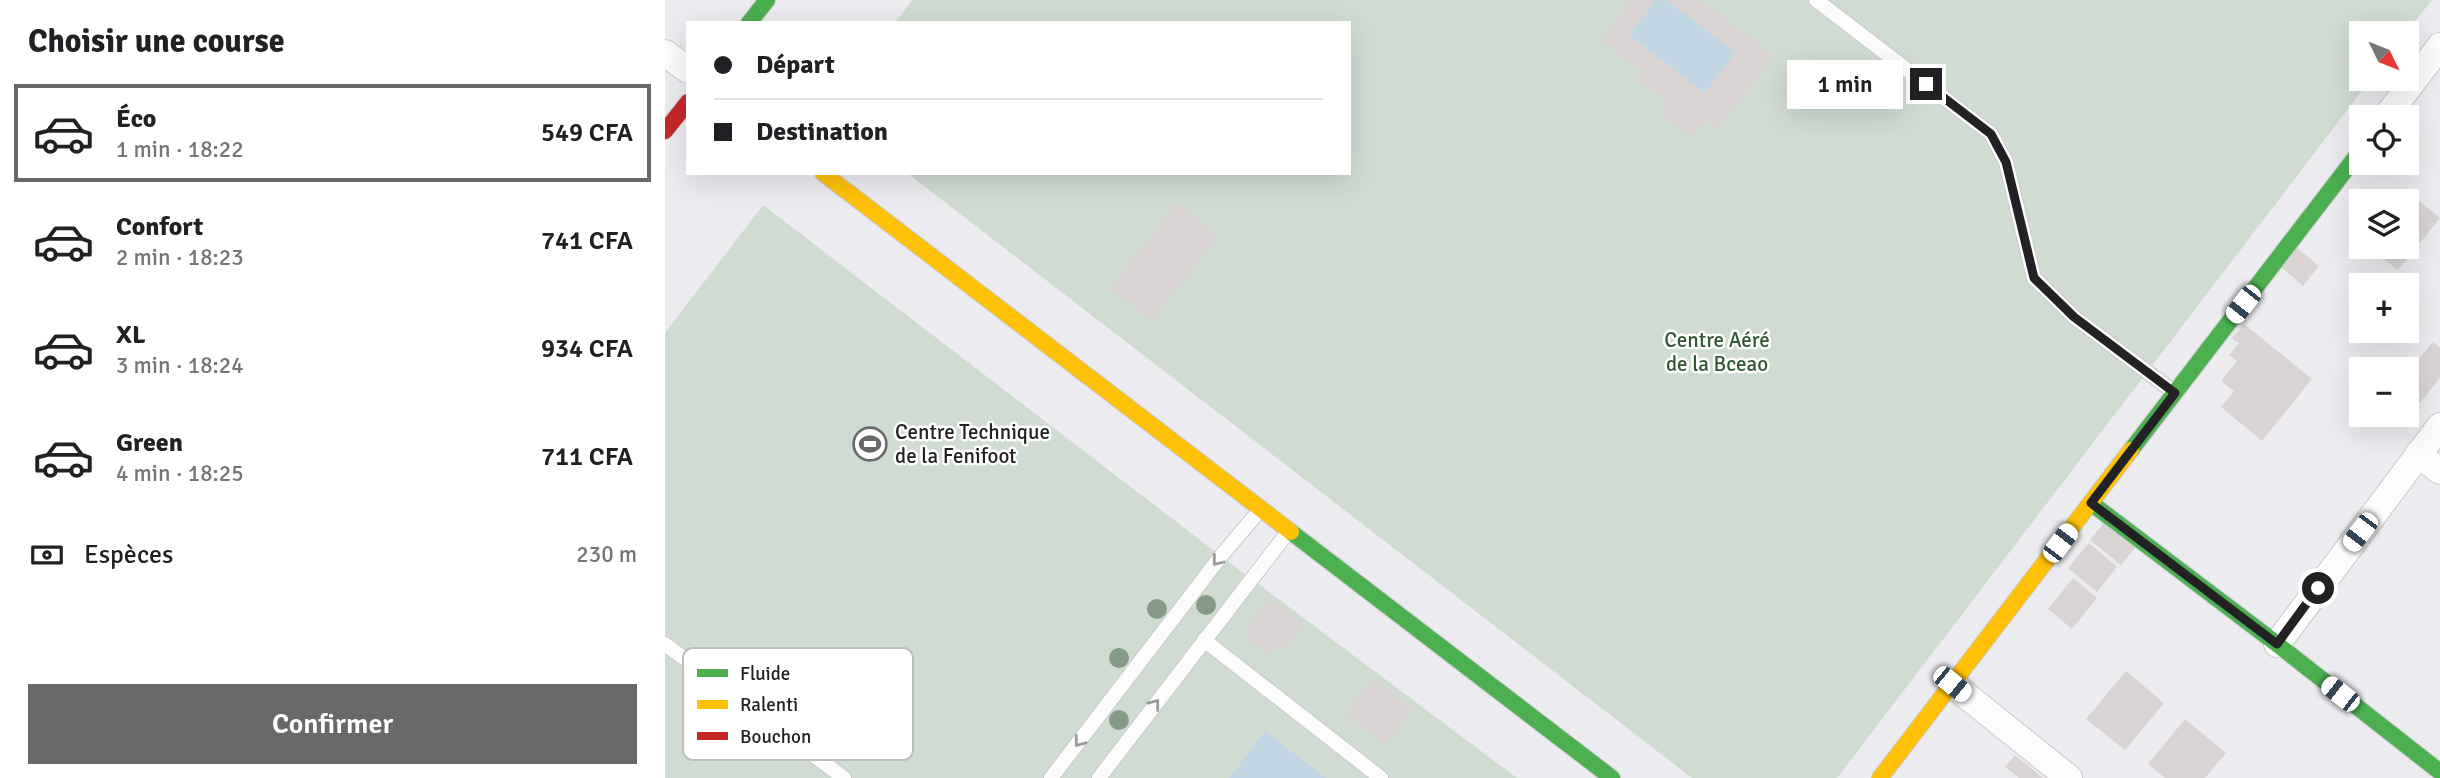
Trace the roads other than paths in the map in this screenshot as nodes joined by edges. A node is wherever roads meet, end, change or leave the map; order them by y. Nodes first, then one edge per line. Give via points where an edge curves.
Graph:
1 (767, 0) edge
2 (1816, 0) edge
3 (751, 21) edge
4 (2440, 46) edge
5 (665, 53) edge
6 (686, 69) edge
7 (686, 105) edge
8 (2395, 105) edge
9 (665, 131) edge
10 (2349, 166) edge
11 (826, 175) edge
12 (2175, 393) junction
13 (2440, 426) edge
14 (2418, 454) junction
15 (2440, 471) edge
16 (2091, 503) junction
17 (1261, 509) junction
18 (1289, 531) junction
19 (1204, 640) junction
20 (665, 644) edge
21 (2277, 644) junction
22 (683, 657) edge
23 (1952, 684) junction
24 (820, 760) edge
25 (2440, 772) edge
26 (844, 778) edge
27 (1051, 778) edge
28 (1099, 778) edge
29 (1381, 778) edge
30 (1612, 778) edge
31 (1880, 778) edge
32 (2069, 778) edge

1 - 3 street
2 - 12 lane via 1991,134 2006,162 2034,278 2074,317
4 - 8 street
5 - 6 street
7 - 9 street
10 - 12 street
11 - 17 street
12 - 16 street
13 - 14 street
14 - 15 street
14 - 21 street
16 - 21 street
16 - 23 street
17 - 18 street
17 -> 27 lane
18 - 19 lane
18 - 30 street
28 -> 19 lane
19 - 29 lane
20 - 22 lane
21 - 25 street
23 - 31 street
23 - 32 street
24 - 26 lane

